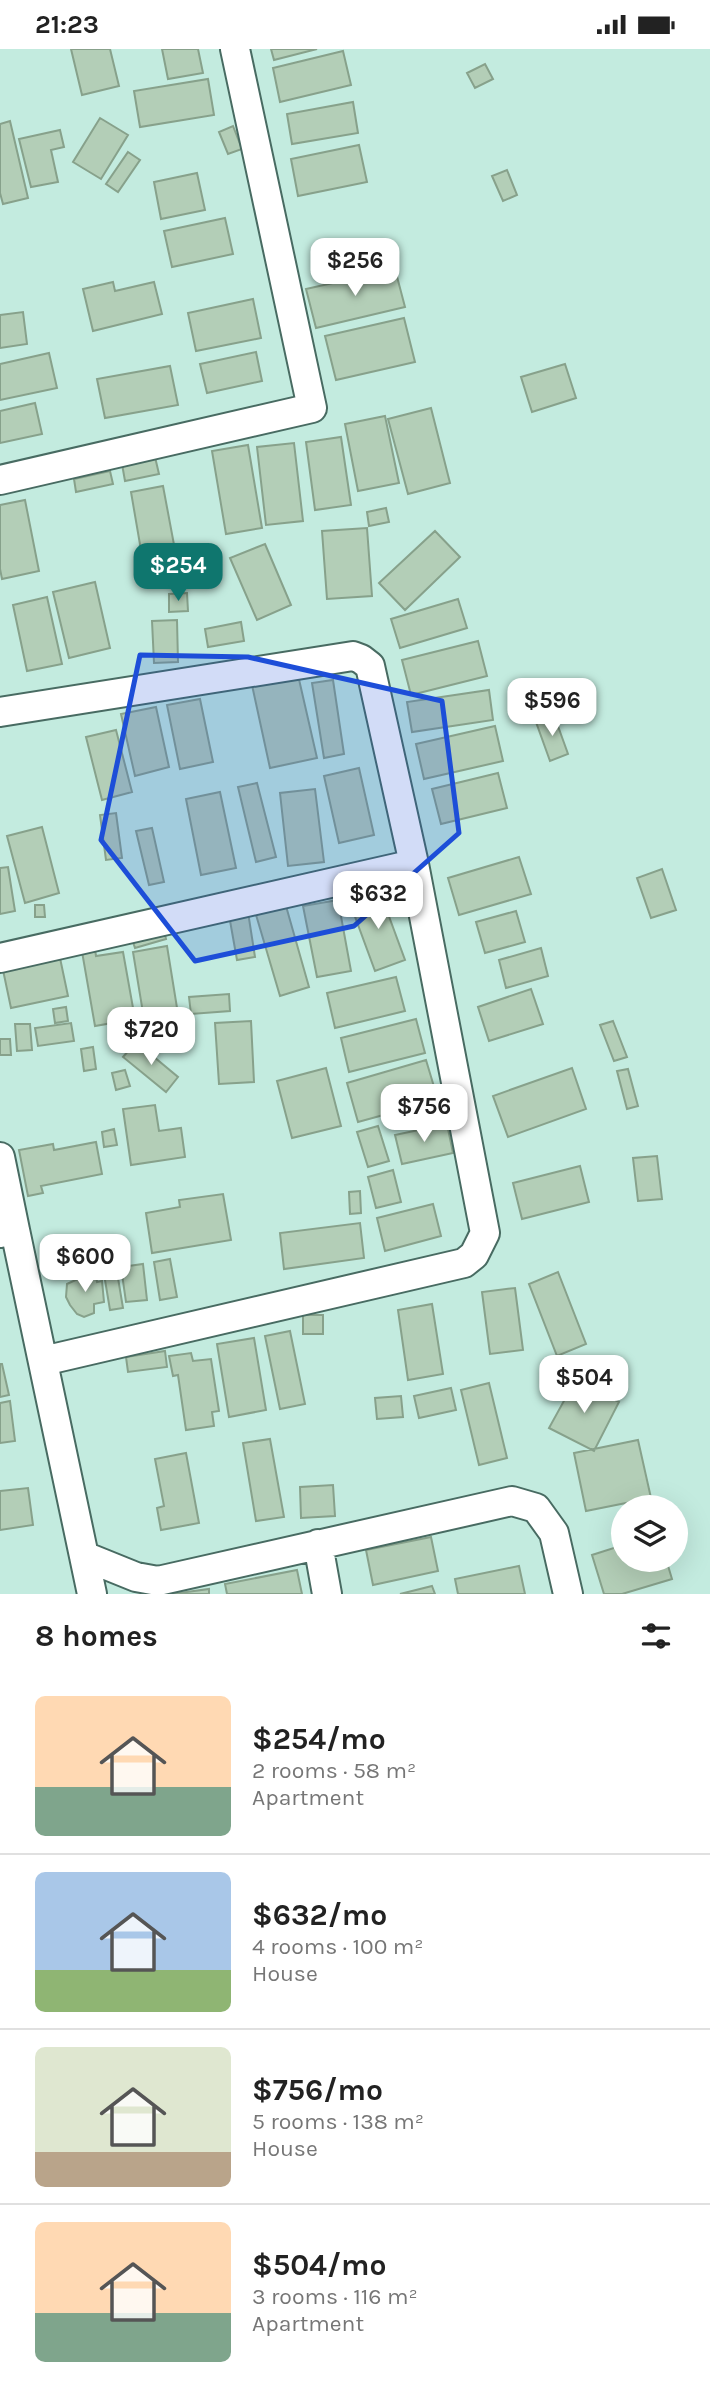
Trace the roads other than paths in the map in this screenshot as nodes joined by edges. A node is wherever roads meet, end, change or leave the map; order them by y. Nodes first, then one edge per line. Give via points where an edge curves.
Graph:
1 (235, 49) edge
2 (0, 480) edge
3 (0, 712) edge
4 (414, 865) junction
5 (0, 958) edge
6 (0, 1157) edge
7 (8, 1231) edge
8 (43, 1361) junction
9 (318, 1545) junction
10 (84, 1556) junction
11 (92, 1594) edge
12 (327, 1594) edge
13 (568, 1594) edge

1 - 2 street via 312,408
3 - 4 street via 353,656 370,666
4 - 5 street
4 - 8 street via 485,1233 474,1255 464,1263
6 - 7 street
7 - 8 street
8 - 10 street
9 - 10 street via 158,1581
9 - 12 street
9 - 13 street via 512,1500 536,1509 554,1533
10 - 11 street

